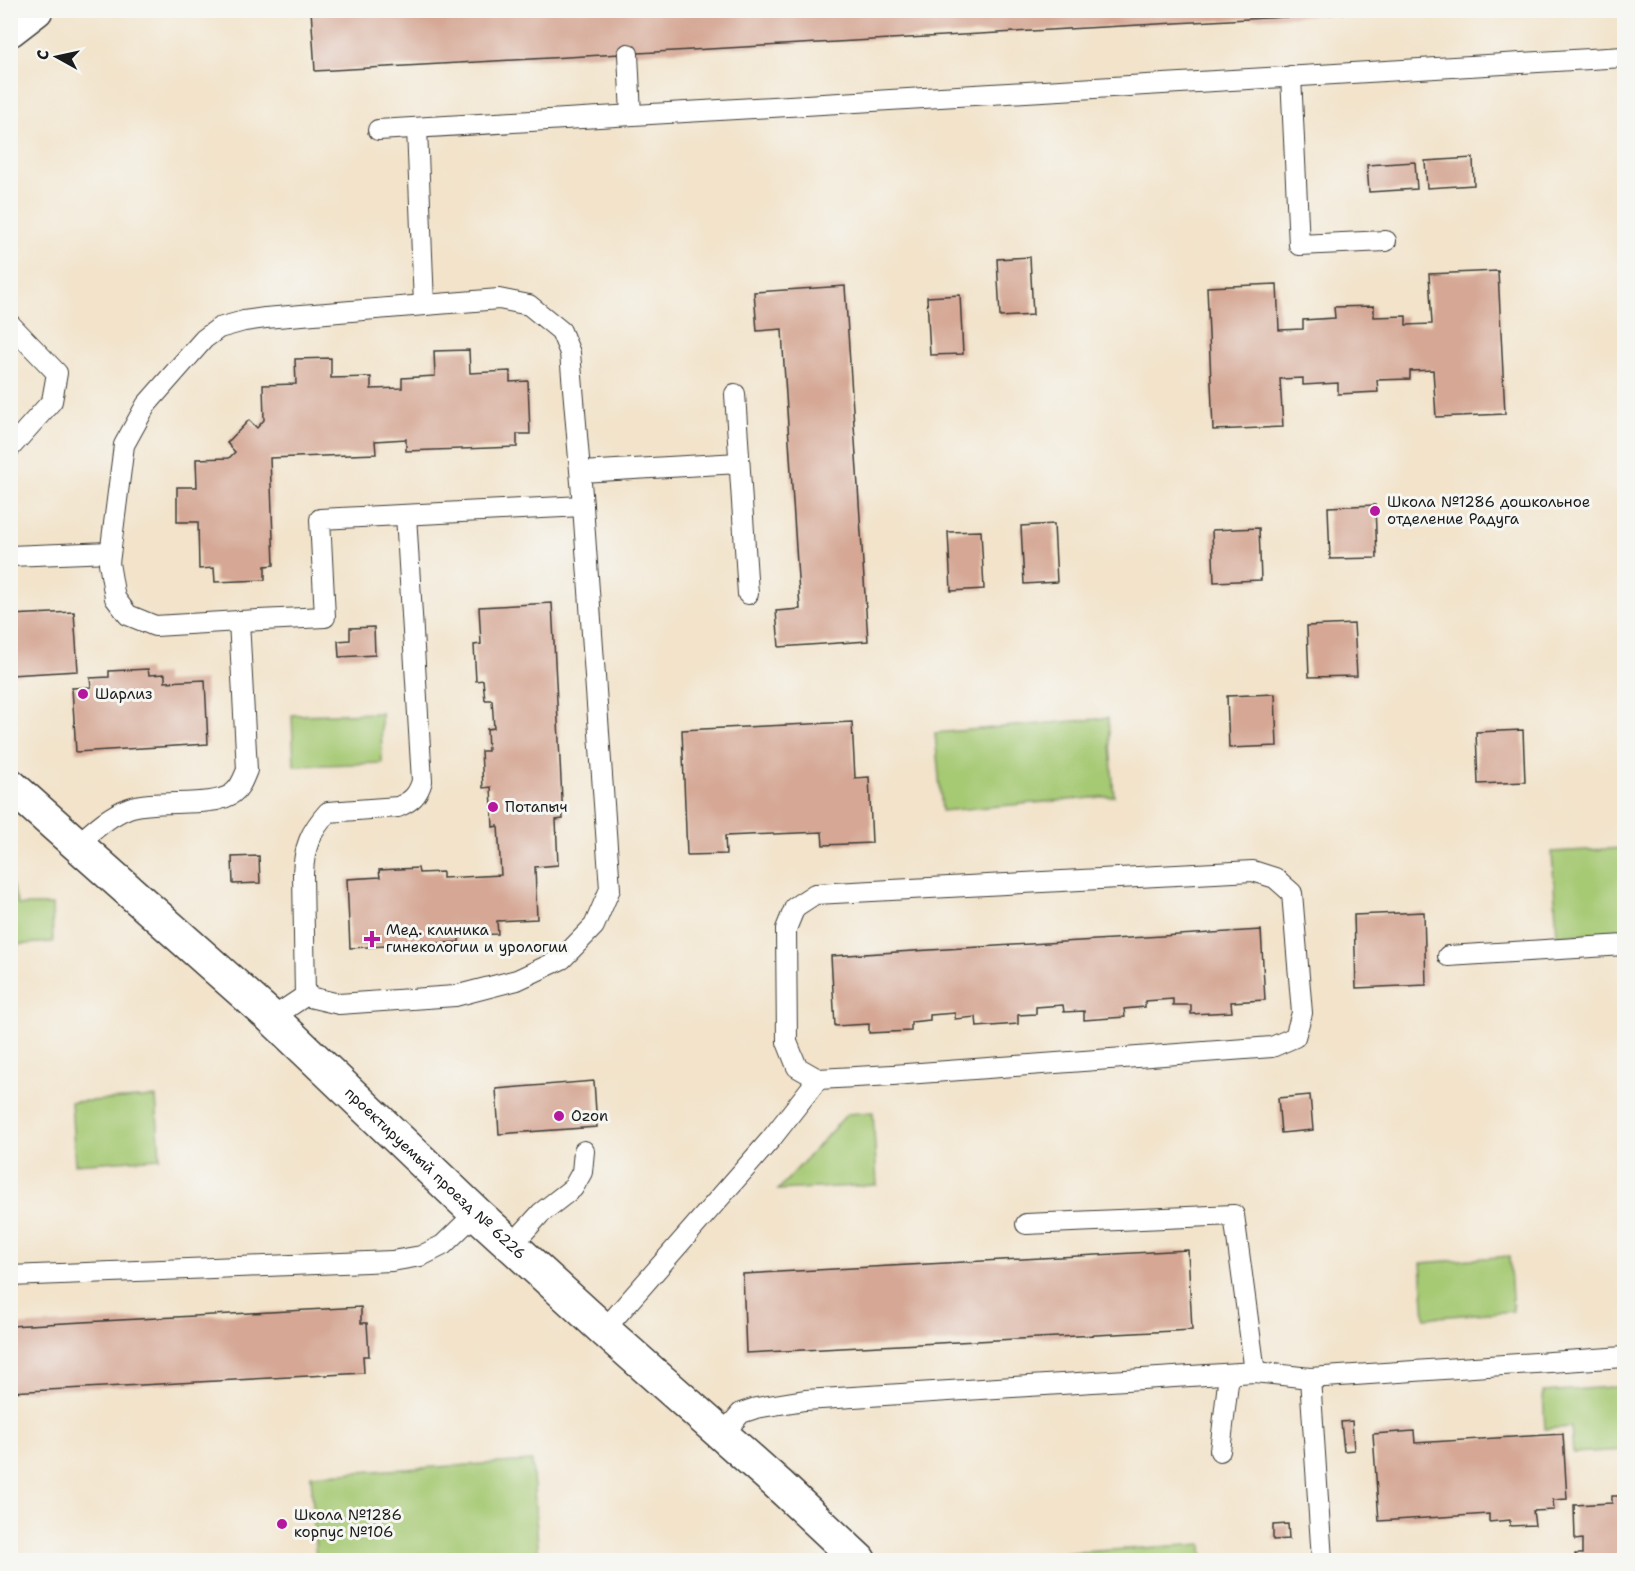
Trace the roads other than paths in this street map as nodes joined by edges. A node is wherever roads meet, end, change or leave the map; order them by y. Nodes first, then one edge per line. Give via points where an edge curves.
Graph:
1 (36, 10) edge
2 (10, 30) edge
3 (628, 54) dead end
4 (1624, 57) edge
5 (1291, 76) junction
6 (631, 115) junction
7 (417, 128) junction
8 (378, 130) dead end
9 (1386, 241) dead end
10 (424, 305) junction
11 (10, 324) edge
12 (735, 394) dead end
13 (10, 448) edge
14 (739, 463) junction
15 (581, 472) junction
16 (584, 506) junction
17 (406, 515) junction
18 (110, 552) junction
19 (10, 556) edge
20 (747, 594) dead end
21 (239, 621) junction
22 (10, 785) edge
23 (77, 845) junction
24 (1624, 945) edge
25 (1448, 956) dead end
26 (305, 996) junction
27 (272, 1018) junction
28 (818, 1079) junction
29 (584, 1151) dead end
30 (476, 1213) junction
31 (1026, 1224) dead end
32 (512, 1245) junction
33 (10, 1276) edge
34 (604, 1330) junction
35 (1624, 1357) edge
36 (1255, 1372) junction
37 (1229, 1374) junction
38 (1310, 1378) junction
39 (723, 1434) junction
40 (1220, 1451) dead end
41 (859, 1560) edge
42 (1323, 1560) edge

1 - 2 street
3 - 6 lane
4 - 5 lane
5 - 6 lane
5 - 9 lane via 1299,245
6 - 7 lane
7 - 8 lane
7 - 10 lane
10 - 15 lane via 500,299 529,305 561,331 570,353
10 - 18 lane via 243,321 219,328 204,339 146,405 124,445
11 - 13 lane via 57,373 52,401
12 - 14 lane
14 - 15 lane
14 - 20 lane
15 - 16 lane
16 - 17 lane
16 - 26 lane via 610,889 594,926 562,959 517,981 455,996 339,1004
17 - 21 lane via 320,519 325,617
17 - 26 lane via 422,781 415,796 398,807 328,812 309,838 303,874
18 - 19 lane
18 - 21 lane via 115,598 128,615 155,626
21 - 23 lane via 247,770 241,786 232,795 215,801 131,807 107,819
22 - 23 street, проектируемый проезд № 6226
23 - 27 street, проектируемый проезд № 6226
24 - 25 lane
26 - 27 lane
27 - 30 street, проектируемый проезд № 6226
28 - 28 lane via 797,1067 787,1042 786,997 786,929 795,907 816,894 1253,871 1275,878 1292,893 1302,1012 1295,1037 1272,1047
28 - 34 lane via 771,1139
29 - 32 lane via 582,1172 573,1188 541,1213
30 - 32 street, проектируемый проезд № 6226
30 - 33 lane via 443,1245 421,1256 392,1261
31 - 36 lane via 1234,1215
32 - 34 street, проектируемый проезд № 6226
34 - 39 street, проектируемый проезд № 6226
35 - 38 lane
36 - 37 lane
36 - 38 lane
37 - 39 lane via 805,1400 741,1413
37 - 40 lane
38 - 42 lane
39 - 41 street, проектируемый проезд № 6226

